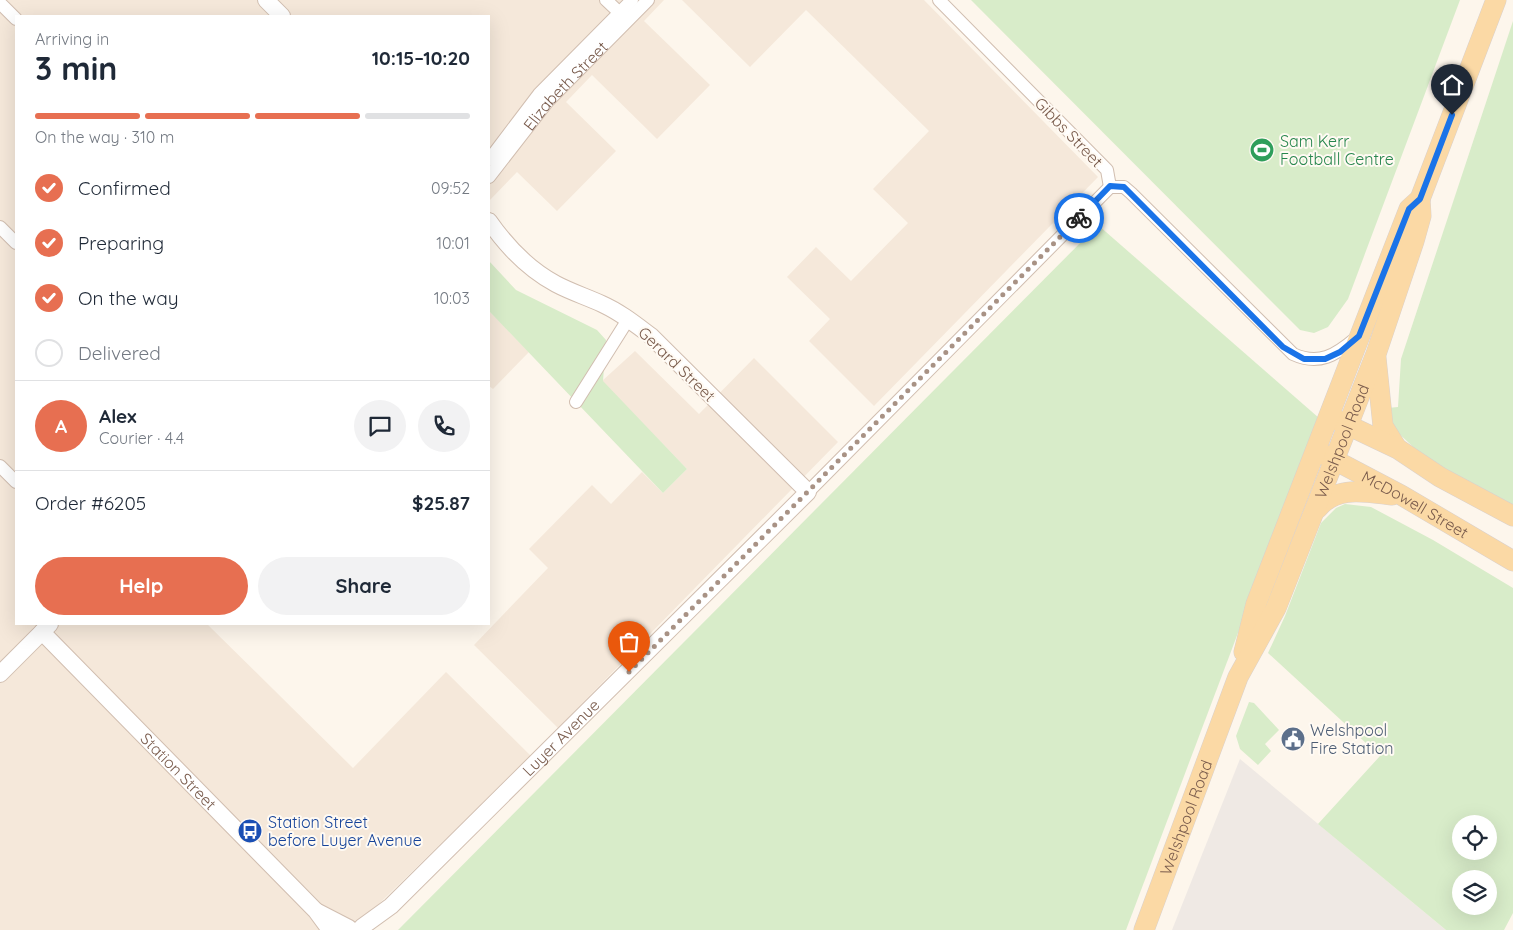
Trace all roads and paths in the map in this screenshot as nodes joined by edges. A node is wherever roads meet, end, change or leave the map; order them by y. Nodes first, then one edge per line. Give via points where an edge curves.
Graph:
1 (266, 0) edge
2 (606, 0) edge
3 (632, 0) edge
4 (648, 0) edge
5 (939, 0) edge
6 (1496, 0) edge
7 (0, 3) edge
8 (281, 15) edge
9 (623, 17) junction
10 (15, 19) edge
11 (490, 159) edge
12 (490, 176) edge
13 (1110, 186) junction
14 (1420, 199) junction
15 (490, 222) edge
16 (0, 227) edge
17 (490, 234) edge
18 (15, 242) edge
19 (504, 243) junction
20 (628, 318) junction
21 (1359, 336) junction
22 (1376, 354) junction
23 (576, 402) dead end
24 (1328, 416) junction
25 (1349, 425) junction
26 (1398, 449) junction
27 (1315, 450) junction
28 (1335, 460) junction
29 (0, 466) edge
30 (15, 481) edge
31 (808, 492) junction
32 (1401, 496) junction
33 (1316, 510) junction
34 (1513, 516) edge
35 (1513, 561) edge
36 (46, 628) edge
37 (0, 674) edge
38 (1238, 677) junction
39 (316, 911) junction
40 (361, 929) edge
41 (330, 930) edge
42 (1144, 930) edge

1 - 8 street
2 - 9 street
3 - 9 street, Elizabeth Street
4 - 9 street, Elizabeth Street
5 - 13 street, Gibbs Street via 1107,170
6 - 14 main road, Welshpool Road
7 - 10 street
9 - 11 street, Elizabeth Street via 539,94
9 - 12 street, Elizabeth Street via 548,100
13 - 21 street, Gibbs Street via 1124,187 1131,193 1283,347 1304,359 1325,359 1340,352
13 - 31 street, Luyer Avenue
14 - 21 main road, Welshpool Road via 1409,209
14 - 22 main road, Welshpool Road via 1422,216
15 - 19 street, Gerard Street
16 - 18 street
17 - 19 street, Gerard Street
19 - 20 street, Gerard Street via 554,284
20 - 23 street
20 - 31 street, Gerard Street via 651,336
21 - 24 main road, Welshpool Road
22 - 25 main road, Welshpool Road
22 - 26 main road via 1384,426
24 - 25 main road
24 - 27 main road, Welshpool Road
25 - 26 main road
25 - 28 main road, Welshpool Road
26 - 34 main road via 1440,477
27 - 28 main road, McDowell Street
27 - 38 main road, Welshpool Road via 1256,604
28 - 32 main road, McDowell Street
28 - 33 main road, Welshpool Road
29 - 30 street
31 - 40 street, Luyer Avenue via 391,906
32 - 33 main road via 1355,491 1334,494 1324,499
32 - 35 main road, McDowell Street
33 - 38 main road, Welshpool Road via 1276,608
36 - 37 street
36 - 39 street, Station Street
38 - 42 main road, Welshpool Road
39 - 40 street, Station Street
39 - 41 street, Station Street

